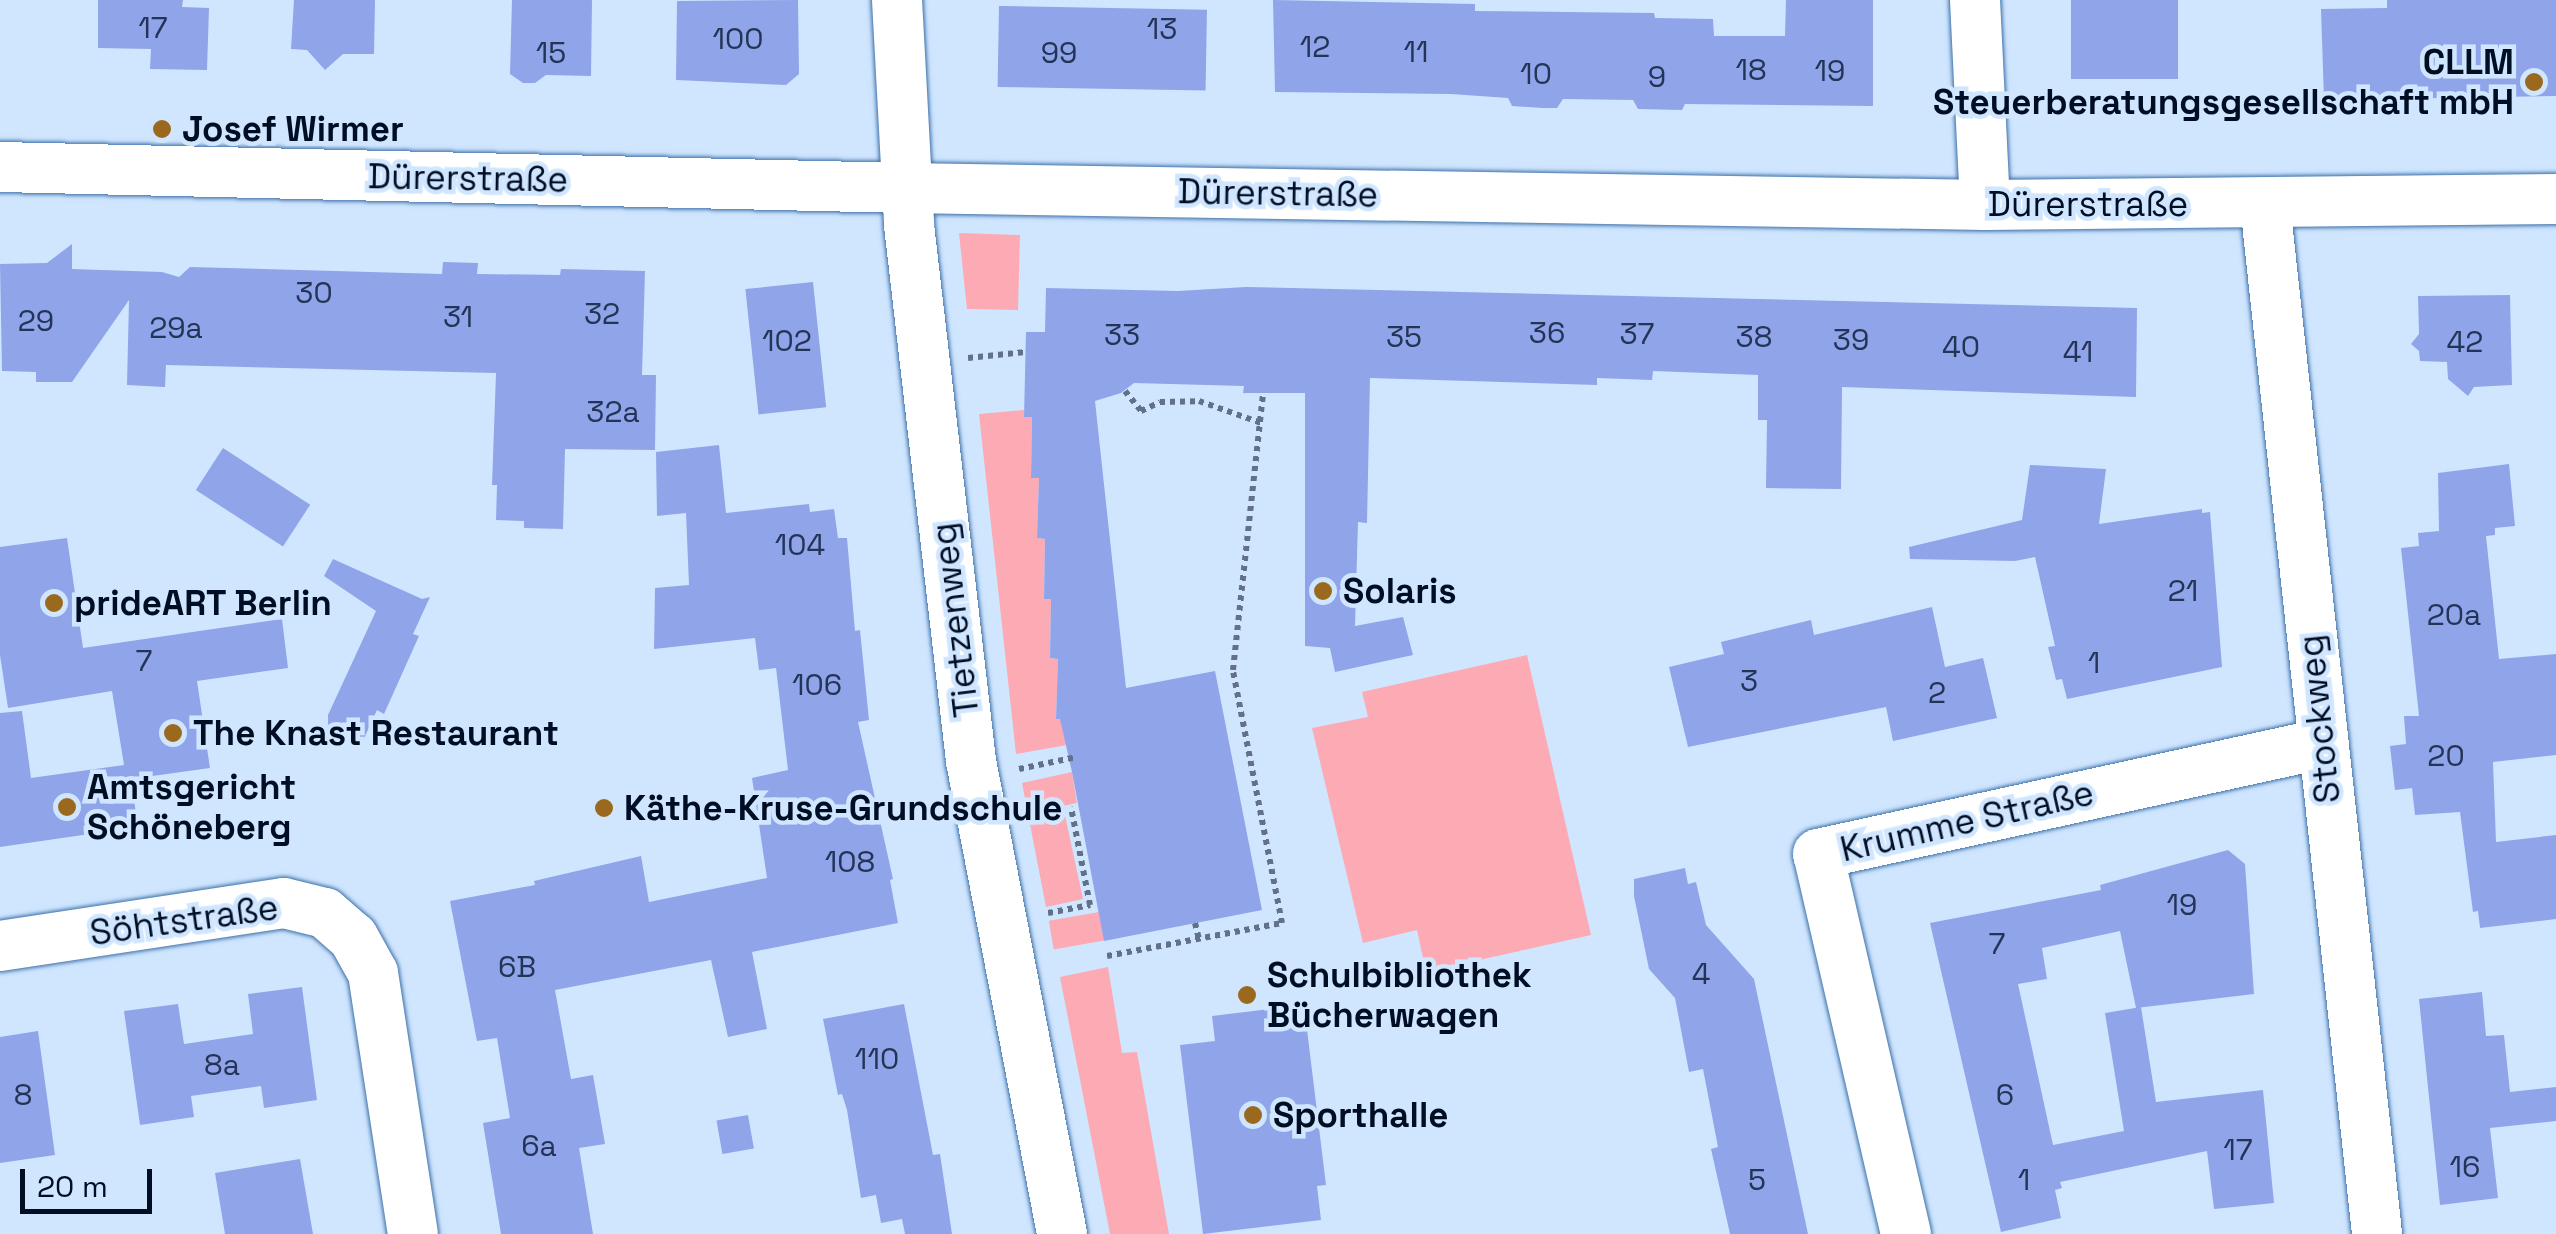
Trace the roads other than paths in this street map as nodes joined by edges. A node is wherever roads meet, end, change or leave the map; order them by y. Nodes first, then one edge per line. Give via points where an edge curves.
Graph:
1 (897, 0) edge
2 (1975, 0) edge
3 (0, 167) edge
4 (905, 188) junction
5 (2556, 199) edge
6 (2265, 204) junction
7 (1985, 205) junction
8 (2321, 744) junction
9 (0, 946) edge
10 (413, 1234) edge
11 (1062, 1234) edge
12 (1906, 1234) edge
13 (2377, 1234) edge

1 - 4 street, Tietzenweg
2 - 7 street
3 - 4 street, Dürerstraße
4 - 7 street, Dürerstraße
4 - 11 street, Tietzenweg via 971,761
5 - 6 street, Dürerstraße
6 - 7 street, Dürerstraße
6 - 8 street, Stockweg
8 - 12 street, Krumme Straße via 1818,854
8 - 13 street, Stockweg
9 - 10 street, Söhtstraße via 284,903 325,913 353,937 373,973

